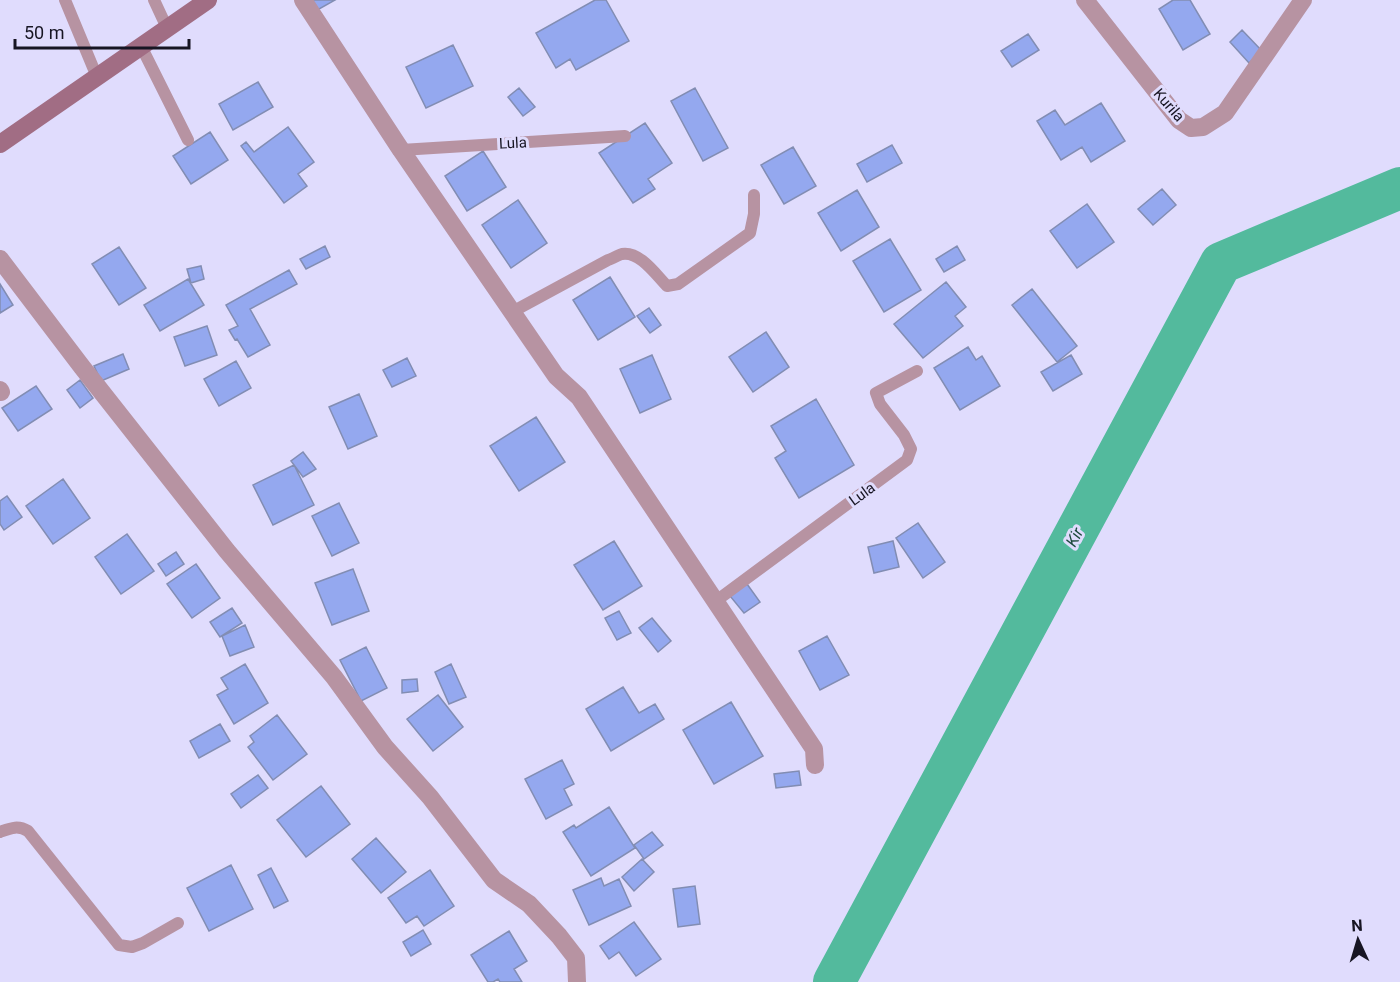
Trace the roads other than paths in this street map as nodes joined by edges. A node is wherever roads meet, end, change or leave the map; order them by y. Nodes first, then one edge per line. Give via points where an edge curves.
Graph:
1 (65, 0) edge
2 (154, 0) edge
3 (208, 0) edge
4 (303, 0) edge
5 (1085, 0) edge
6 (1303, 0) edge
7 (167, 28) junction
8 (141, 46) junction
9 (97, 77) junction
10 (625, 136) dead end
11 (188, 140) dead end
12 (0, 144) edge
13 (401, 150) junction
14 (754, 195) dead end
15 (0, 259) edge
16 (512, 312) junction
17 (917, 370) dead end
18 (716, 601) junction
19 (815, 765) dead end
20 (0, 832) edge
21 (178, 923) dead end
22 (577, 982) edge

1 - 9 lane
2 - 7 lane
3 - 7 main road
4 - 13 street
5 - 6 street, Kurila via 1179,120 1191,128 1203,127 1225,113
7 - 8 main road
8 - 9 main road
8 - 11 lane
9 - 12 main road
10 - 13 lane, Lula
13 - 16 street
14 - 16 lane via 750,232 678,284 667,286 643,261 623,254
15 - 22 street via 220,542 334,677 385,747 430,797 494,880 529,904 559,936 576,958
16 - 18 street via 556,376 579,397
17 - 18 lane, Lula via 876,393 911,449 907,460
18 - 19 street via 814,749
20 - 21 lane via 12,827 28,831 119,945 132,947 143,943

